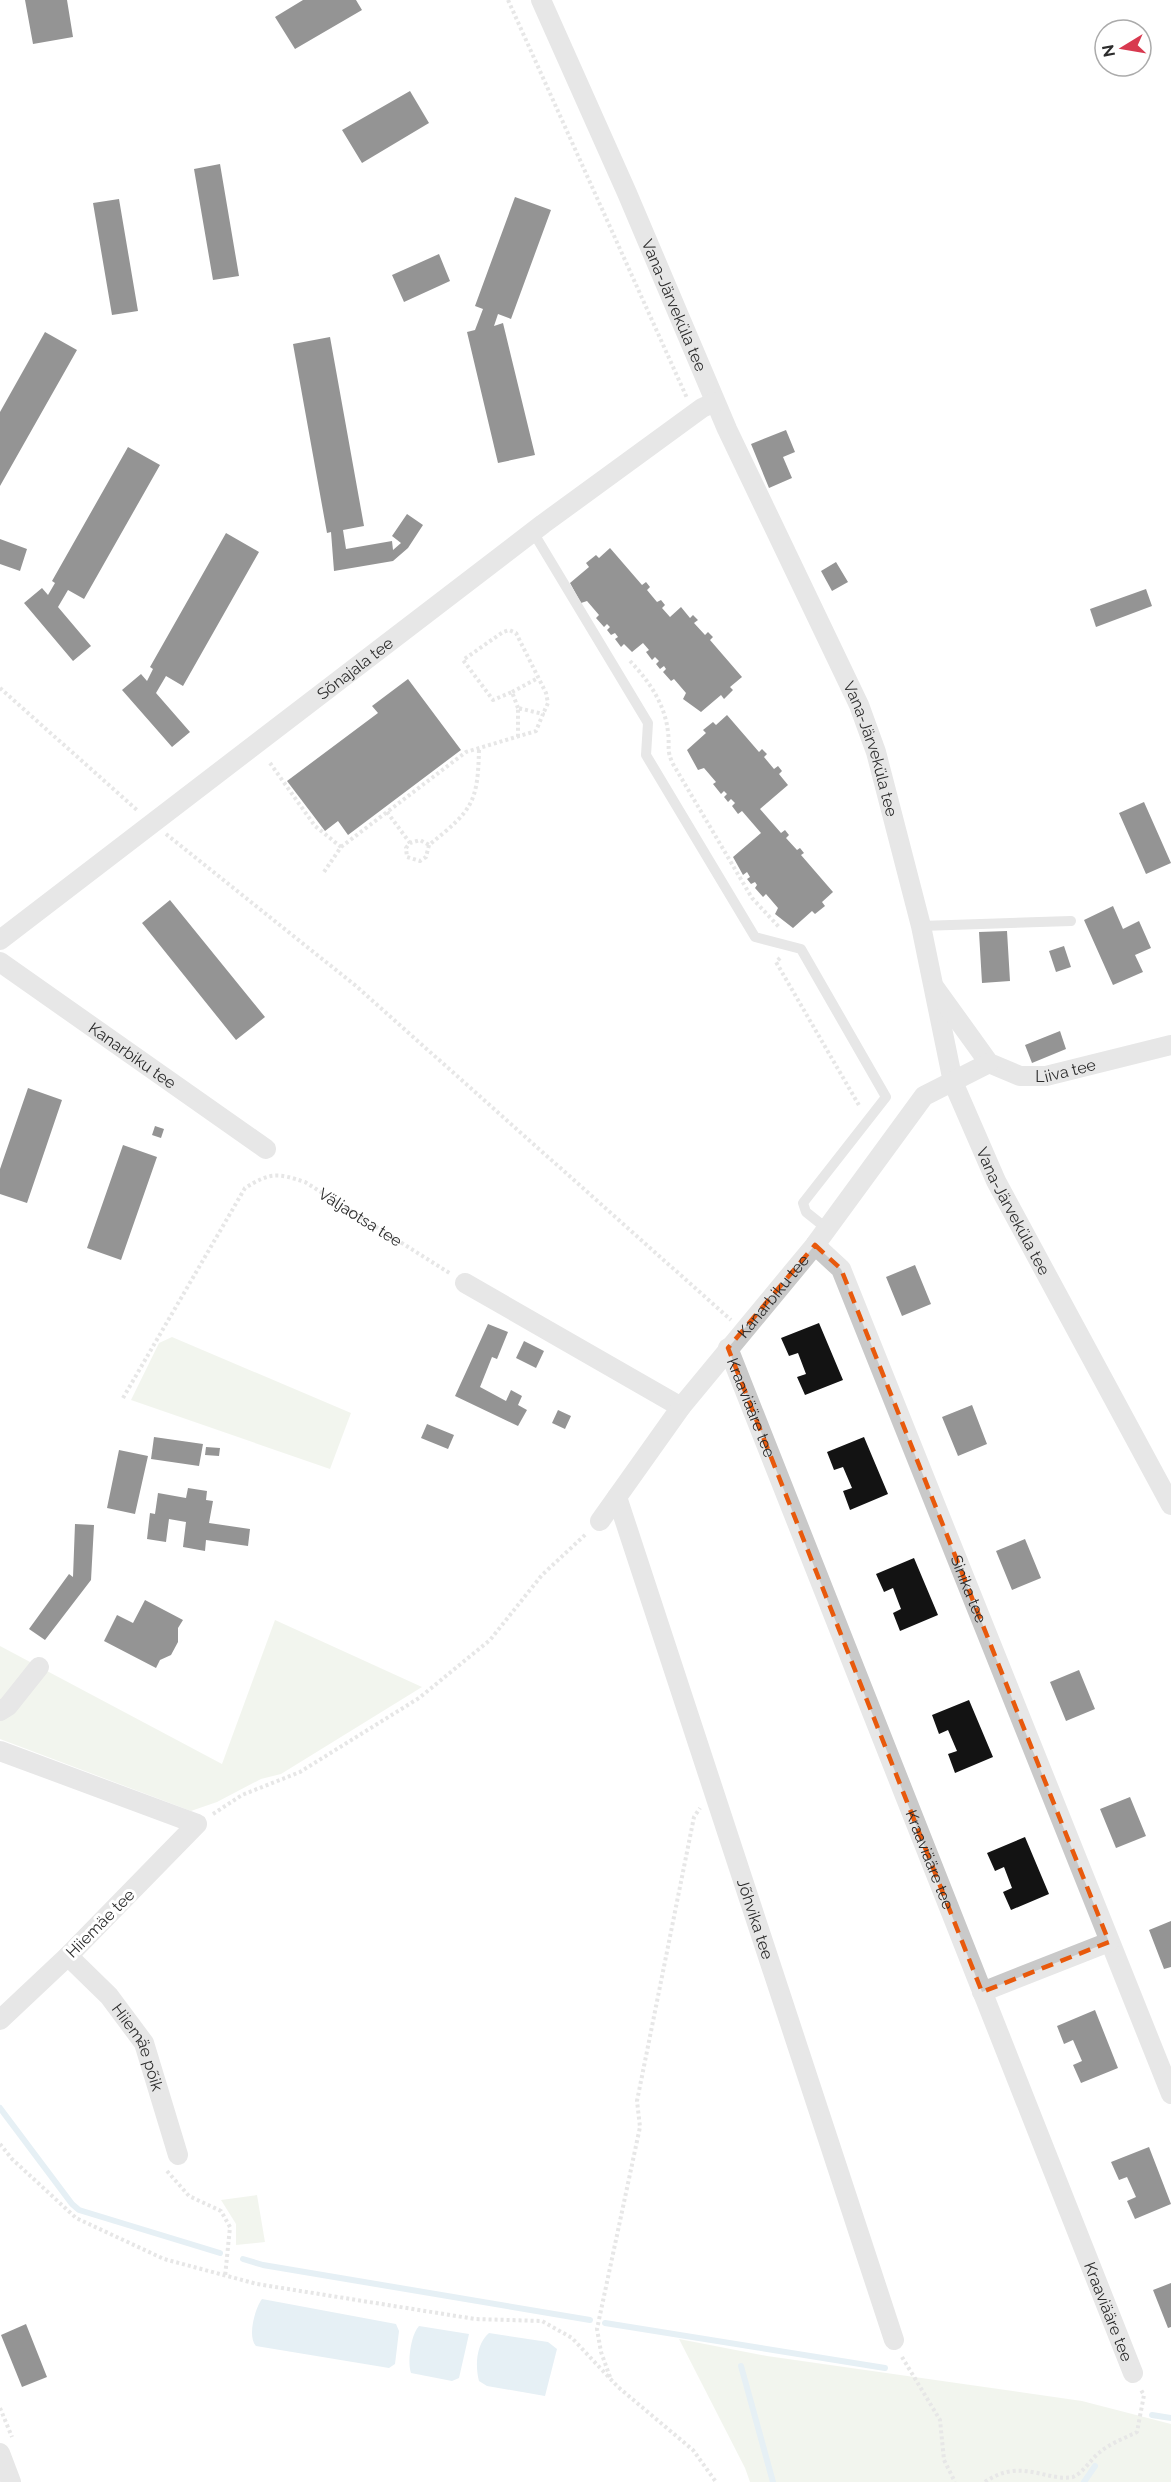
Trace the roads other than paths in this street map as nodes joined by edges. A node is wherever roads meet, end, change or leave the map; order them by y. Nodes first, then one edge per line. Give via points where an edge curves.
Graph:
1 (542, 0) edge
2 (715, 402) junction
3 (533, 532) junction
4 (1071, 921) dead end
5 (921, 926) junction
6 (0, 939) edge
7 (0, 962) edge
8 (930, 981) junction
9 (1171, 1045) edge
10 (989, 1063) junction
11 (953, 1082) junction
12 (266, 1149) dead end
13 (826, 1228) junction
14 (815, 1245) junction
15 (465, 1283) road end
16 (728, 1348) junction
17 (681, 1407) junction
18 (617, 1497) junction
19 (1171, 1505) edge
20 (600, 1521) road end
21 (39, 1667) dead end
22 (0, 1711) edge
23 (0, 1751) edge
24 (1109, 1942) junction
25 (68, 1956) junction
26 (982, 1992) junction
27 (0, 2020) edge
28 (1171, 2094) edge
29 (171, 2160) road end
30 (894, 2340) road end
31 (1133, 2373) road end
32 (0, 2453) edge
33 (12, 2482) edge

1 - 2 street, Vana-Järveküla tee
2 - 3 street, Sõnajala tee
2 - 5 street, Vana-Järveküla tee via 859,705 876,752
3 - 6 street, Sõnajala tee
3 - 13 lane via 648,723 646,755 755,937 801,949 886,1097 803,1203 806,1212
4 - 5 lane
5 - 8 street, Vana-Järveküla tee
7 - 12 street, Kanarbiku tee
8 - 10 street, Liiva tee
8 - 11 street, Vana-Järveküla tee
9 - 10 street, Liiva tee via 1046,1076 1020,1077
10 - 11 street, Kanarbiku tee
11 - 13 street, Kanarbiku tee via 924,1096
11 - 19 street, Vana-Järveküla tee via 996,1181
13 - 14 street, Kanarbiku tee
14 - 16 street, Kanarbiku tee
14 - 24 street, Sinika tee via 841,1269
15 - 17 street
16 - 17 street, Kanarbiku tee
16 - 26 street, Kraaviääre tee
17 - 18 street, Kanarbiku tee
18 - 20 street, Kanarbiku tee
18 - 30 street, Jõhvika tee
21 - 22 street via 8,1707
23 - 25 street, Hiiemäe tee via 197,1824
24 - 26 street
24 - 28 street, Sinika tee
25 - 27 street, Hiiemäe tee
25 - 29 street, Hiiemäe põik via 108,1996 144,2043
26 - 31 street, Kraaviääre tee
32 - 33 street

